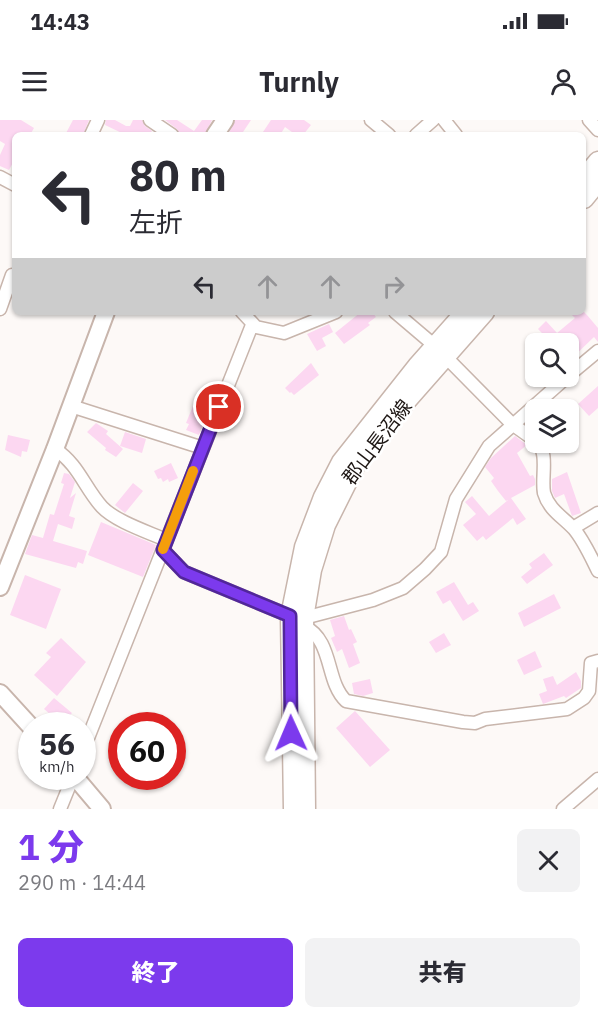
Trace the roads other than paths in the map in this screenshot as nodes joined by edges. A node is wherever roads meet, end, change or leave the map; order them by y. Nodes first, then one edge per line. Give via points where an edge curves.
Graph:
1 (150, 120) edge
2 (371, 120) edge
3 (434, 120) edge
4 (444, 120) edge
5 (589, 120) edge
6 (598, 130) edge
7 (168, 132) edge
8 (385, 132) edge
9 (420, 132) edge
10 (454, 132) edge
11 (598, 161) edge
12 (586, 176) edge
13 (598, 182) edge
14 (586, 197) edge
15 (9, 275) edge
16 (0, 309) edge
17 (105, 315) edge
18 (244, 315) edge
19 (329, 315) edge
20 (398, 315) edge
21 (463, 315) edge
22 (482, 315) edge
23 (252, 325) junction
24 (440, 351) junction
25 (598, 351) edge
26 (579, 367) edge
27 (555, 387) edge
28 (71, 406) junction
29 (512, 424) junction
30 (525, 434) edge
31 (203, 448) junction
32 (55, 449) junction
33 (542, 453) edge
34 (598, 513) edge
35 (573, 528) junction
36 (164, 545) junction
37 (598, 571) edge
38 (0, 587) edge
39 (300, 620) junction
40 (598, 661) edge
41 (0, 693) edge
42 (18, 713) edge
43 (96, 717) edge
44 (598, 779) edge
45 (68, 790) edge
46 (85, 790) edge
47 (60, 809) edge
48 (102, 809) edge
49 (293, 809) edge
50 (306, 809) edge
51 (563, 809) edge

1 - 7 street
2 - 8 street
3 - 9 street
4 - 10 street
5 - 6 street
11 - 12 main road
13 - 14 main road
15 - 16 street
17 - 28 street
18 - 23 street
19 - 23 street via 287,333
20 - 24 street
21 - 24 main road, 郡山長沼線
22 - 24 main road, 郡山長沼線
23 - 31 street
24 - 29 street
24 - 39 main road, 郡山長沼線 via 344,486 326,525
25 - 26 street
27 - 29 street
28 - 31 street
28 - 32 street
29 - 30 street
29 - 39 street via 489,446 456,499 441,552 425,569 403,588
31 - 36 street
32 - 36 street via 71,460 107,512
32 - 38 street
33 - 35 street via 548,502
34 - 35 street
35 - 37 street
36 - 39 street via 184,572
36 - 43 street
39 - 40 street via 320,642 345,700 463,722 567,709 589,691 591,663
39 - 49 main road, 郡山長沼線
39 - 50 main road, 郡山長沼線
41 - 42 street
44 - 51 street
45 - 47 street
46 - 48 street

